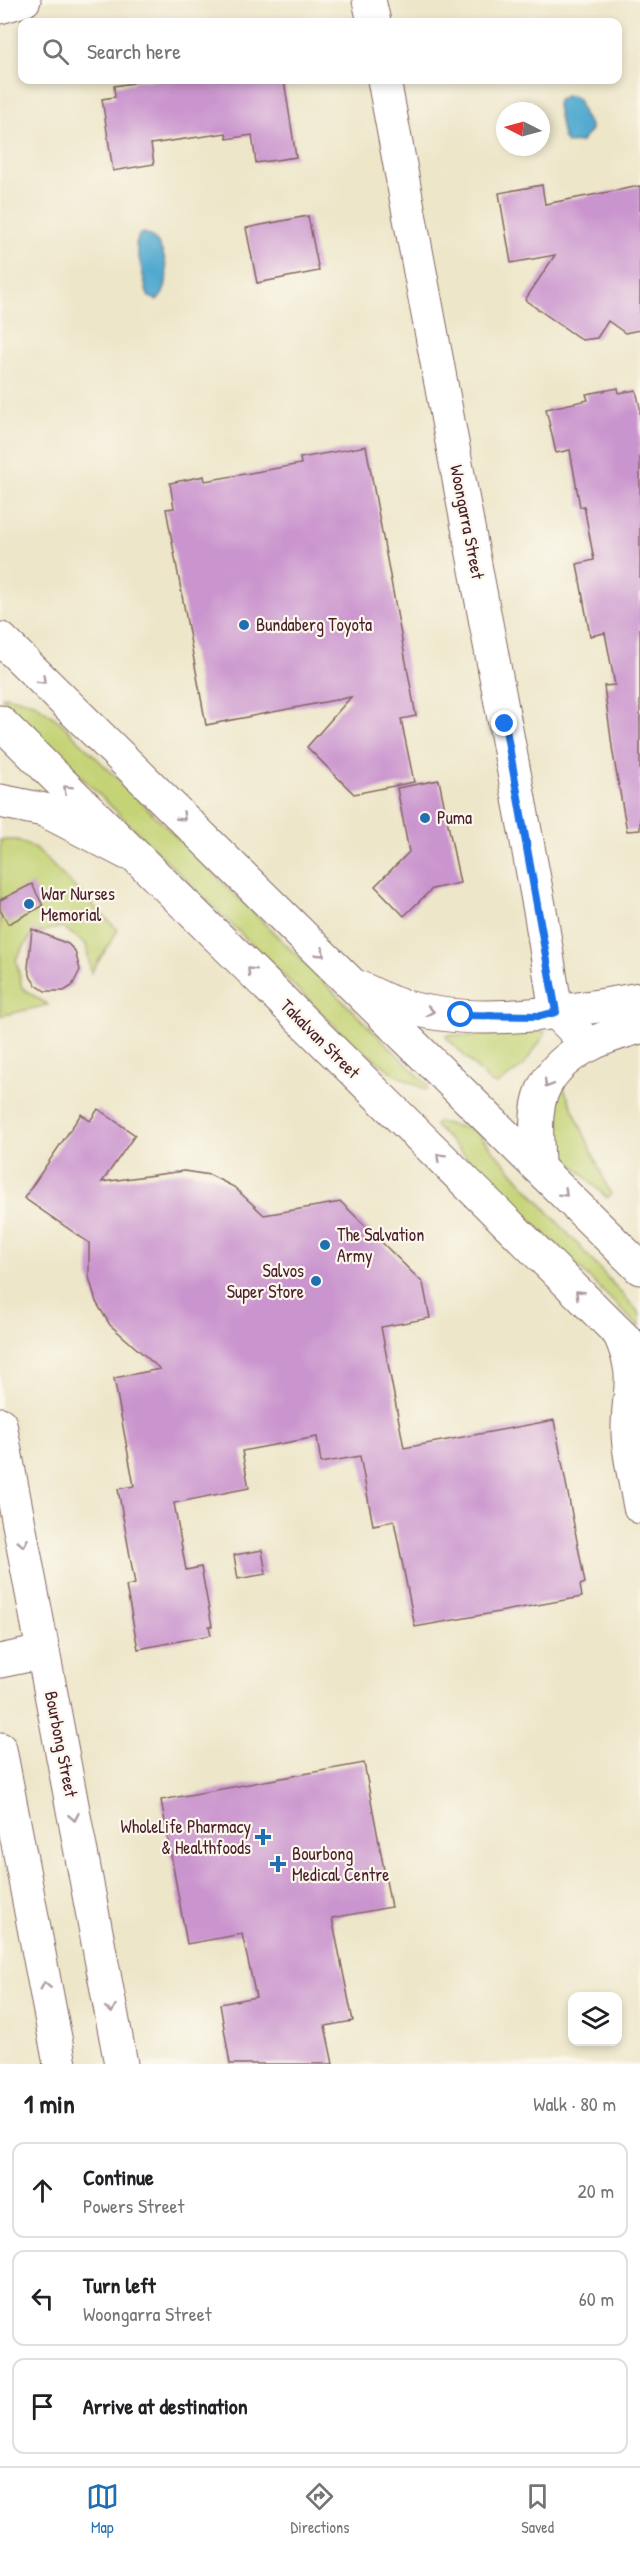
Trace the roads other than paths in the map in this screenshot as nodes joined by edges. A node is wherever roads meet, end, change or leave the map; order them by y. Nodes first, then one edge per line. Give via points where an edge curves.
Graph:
1 (24, 0) edge
2 (369, 0) edge
3 (0, 7) edge
4 (373, 18) edge
5 (385, 84) edge
6 (0, 640) edge
7 (0, 722) edge
8 (0, 801) edge
9 (139, 860) junction
10 (548, 964) junction
11 (355, 986) junction
12 (637, 1009) edge
13 (556, 1012) junction
14 (589, 1045) junction
15 (538, 1167) junction
16 (640, 1268) edge
17 (630, 1345) edge
18 (0, 1424) edge
19 (640, 1507) edge
20 (43, 1652) junction
21 (0, 1661) edge
22 (0, 1749) edge
23 (60, 2064) edge
24 (121, 2064) edge

1 - 3 main road
2 - 4 main road
5 - 10 main road, Woongarra Street
6 -> 11 main road
9 -> 7 main road, Takalvan Street
8 - 9 main road via 44,810
17 -> 9 main road, Takalvan Street
10 - 12 main road via 566,980
10 - 13 main road, Woongarra Street
11 -> 13 main road via 393,1002 439,1013 541,1016
11 - 15 main road
12 - 13 main road
12 - 14 main road via 615,1033
13 - 14 main road
14 -> 15 main road via 560,1064 542,1093 537,1118
15 -> 16 main road
17 - 19 main road via 634,1384 628,1437
18 -> 20 main road, Bourbong Street
20 - 21 main road
20 -> 24 main road, Bourbong Street
23 -> 22 main road

